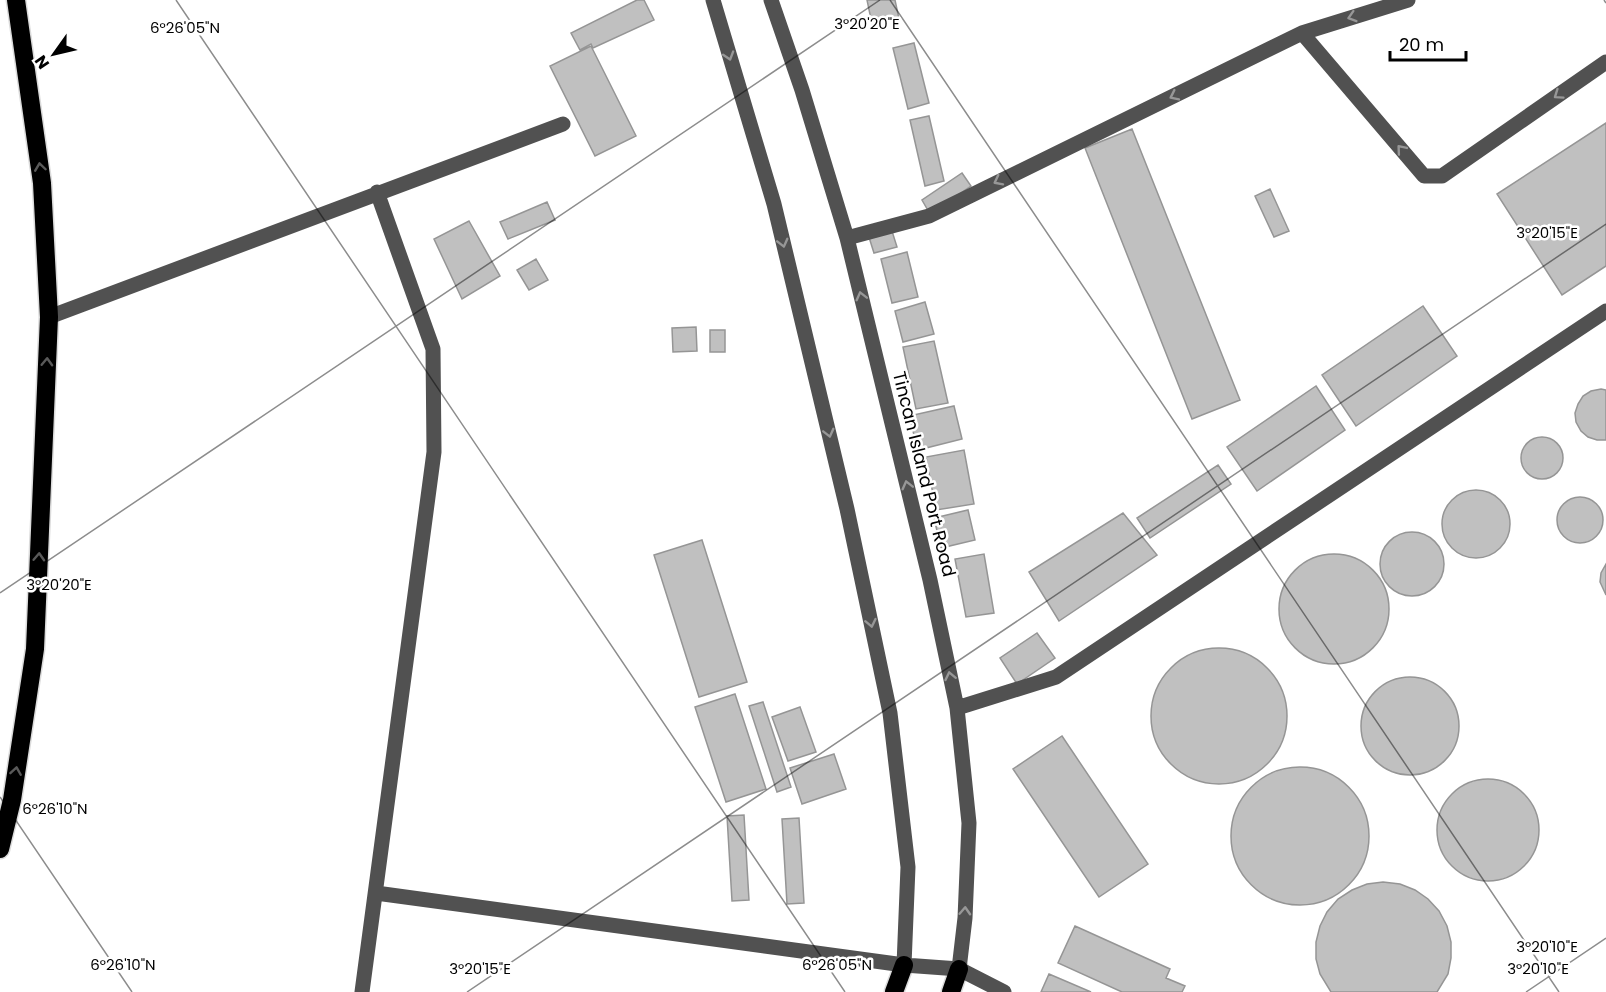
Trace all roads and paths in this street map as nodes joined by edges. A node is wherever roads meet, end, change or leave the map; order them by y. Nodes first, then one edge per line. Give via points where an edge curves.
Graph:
1 (16, 0) edge
2 (713, 0) edge
3 (771, 0) edge
4 (1408, 0) edge
5 (1302, 33) junction
6 (1606, 62) edge
7 (563, 124) dead end
8 (377, 192) junction
9 (847, 238) junction
10 (1606, 311) edge
11 (49, 317) junction
12 (957, 708) junction
13 (0, 849) edge
14 (376, 894) junction
15 (904, 965) junction
16 (959, 969) junction
17 (362, 992) edge
18 (894, 992) edge
19 (951, 992) edge
20 (1004, 992) edge

11 -> 1 highway via 42,183
2 -> 15 street via 774,204 848,510 890,713 908,867
3 - 9 street, Tincan Island Port Road
4 -> 5 street
6 -> 5 street via 1442,176 1424,176
5 -> 9 street via 929,216
7 - 8 street
8 - 11 street
8 - 14 street via 433,349 434,452
12 -> 9 street, Tincan Island Port Road
10 - 12 street via 1056,677
13 -> 11 highway via 12,800 35,649
16 -> 12 street, Tincan Island Port Road via 969,823
14 - 15 street
14 - 17 street
15 - 16 street
15 - 18 highway
16 - 19 highway
16 - 20 street

